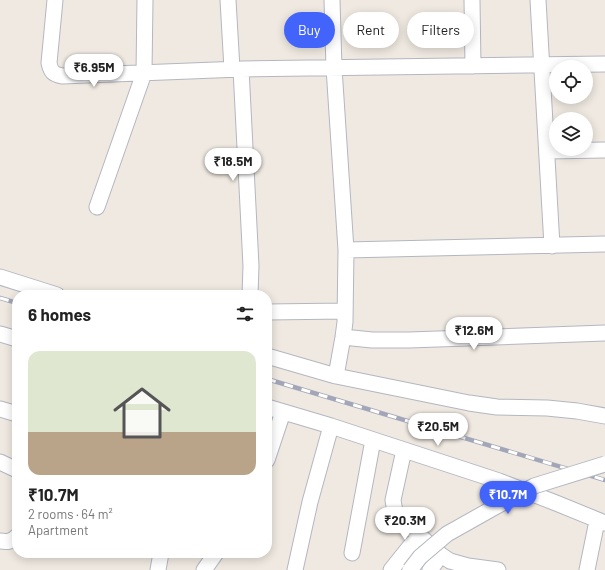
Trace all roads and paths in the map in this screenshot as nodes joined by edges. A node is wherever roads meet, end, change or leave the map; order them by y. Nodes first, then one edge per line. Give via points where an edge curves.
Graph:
1 (55, 0) edge
2 (145, 0) edge
3 (228, 0) edge
4 (332, 0) edge
5 (472, 0) edge
6 (538, 0) edge
7 (605, 64) edge
8 (542, 65) junction
9 (473, 66) junction
10 (334, 68) junction
11 (236, 69) junction
12 (144, 73) junction
13 (605, 150) edge
14 (547, 151) junction
15 (97, 207) dead end
16 (605, 244) edge
17 (552, 246) junction
18 (346, 250) junction
19 (0, 277) edge
20 (41, 290) edge
21 (250, 290) edge
22 (345, 311) junction
23 (272, 312) edge
24 (605, 333) edge
25 (0, 334) edge
26 (344, 337) junction
27 (12, 338) edge
28 (272, 357) edge
29 (336, 376) junction
30 (0, 409) edge
31 (272, 409) edge
32 (283, 412) junction
33 (12, 413) edge
34 (605, 416) edge
35 (331, 426) junction
36 (373, 440) junction
37 (272, 445) edge
38 (404, 450) junction
39 (0, 462) edge
40 (605, 464) edge
41 (12, 468) edge
42 (601, 522) edge
43 (419, 535) junction
44 (0, 541) edge
45 (12, 541) edge
46 (352, 552) dead end
47 (441, 555) junction
48 (159, 558) edge
49 (212, 558) edge
50 (158, 570) edge
51 (204, 570) edge
52 (296, 570) edge
53 (391, 570) edge
54 (410, 570) edge
55 (430, 570) edge
56 (498, 570) edge
57 (587, 570) edge

1 - 12 street via 49,63 50,70 56,75
2 - 12 street
3 - 11 street
4 - 10 street
5 - 9 street
6 - 8 street
7 - 8 street
8 - 9 street
8 - 14 street
9 - 10 street
10 - 11 street
10 - 18 street
11 - 12 street
11 - 21 street
12 - 15 street
13 - 14 street
14 - 17 street
16 - 17 street
17 - 18 street
18 - 22 street
19 - 20 street
22 - 23 street
22 - 26 street
24 - 26 street via 409,340
25 - 27 street
26 - 29 street
28 - 29 street
29 - 34 street via 469,403 497,407 547,408
30 - 33 street
31 - 32 street
32 - 35 street
32 - 37 street
35 - 36 street
35 - 52 street via 310,502
36 - 38 street
36 - 46 street
38 - 42 street via 499,481
38 - 43 street via 393,500 395,512 400,520
39 - 41 street
40 - 54 street, bridge via 534,486 495,507 447,534 420,557
42 - 57 street
43 - 47 street
43 - 53 street
44 - 45 street
47 - 55 street
47 - 56 street via 450,561 468,566
48 - 50 street
49 - 51 street

